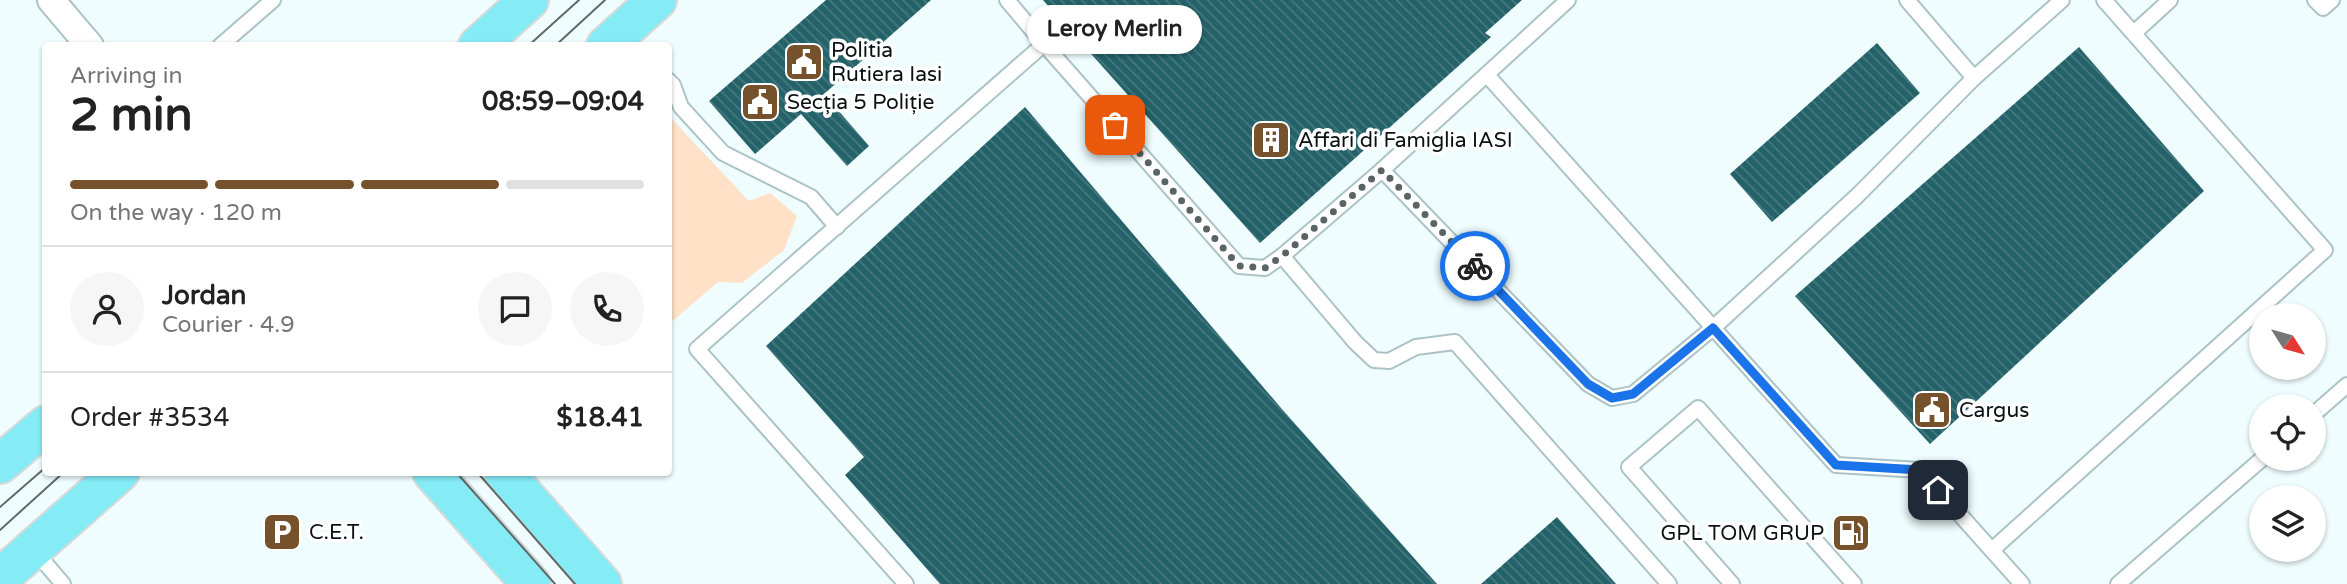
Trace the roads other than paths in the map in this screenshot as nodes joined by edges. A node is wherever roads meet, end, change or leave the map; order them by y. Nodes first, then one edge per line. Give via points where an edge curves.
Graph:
1 (51, 0) edge
2 (529, 0) edge
3 (657, 0) edge
4 (1007, 0) edge
5 (1568, 0) edge
6 (1907, 0) edge
7 (2062, 0) edge
8 (2104, 0) edge
9 (2171, 0) edge
10 (2315, 0) edge
11 (2332, 0) edge
12 (265, 2) edge
13 (2134, 33) junction
14 (620, 38) edge
15 (87, 42) edge
16 (224, 42) edge
17 (482, 42) edge
18 (1044, 44) junction
19 (1487, 75) junction
20 (1974, 78) junction
21 (672, 84) edge
22 (1382, 170) junction
23 (837, 228) junction
24 (1282, 256) junction
25 (1713, 328) junction
26 (2347, 385) edge
27 (2326, 403) edge
28 (42, 428) edge
29 (0, 464) edge
30 (2249, 470) edge
31 (115, 476) edge
32 (436, 476) edge
33 (508, 476) edge
34 (33, 549) junction
35 (1992, 550) junction
36 (0, 578) edge
37 (63, 584) edge
38 (531, 584) edge
39 (602, 584) edge
40 (906, 584) edge
41 (1669, 584) edge
42 (1732, 584) edge
43 (1854, 584) edge
44 (2022, 584) edge
45 (2118, 584) edge

1 - 15 street
2 - 17 main road
3 - 14 main road
4 - 18 lane
5 - 19 lane
6 - 20 lane
7 - 20 lane
8 - 13 lane
9 - 13 lane
10 - 11 lane via 2323,8
12 - 16 lane
13 - 35 lane via 2325,250
18 - 23 lane
18 - 24 lane via 1239,266 1265,268
19 - 22 lane
19 - 25 lane
20 - 25 lane via 1857,196
21 - 23 lane via 681,107 723,153 811,197
22 - 24 lane
22 - 25 lane via 1588,384 1612,398 1633,394
23 - 40 lane via 697,349
24 - 41 lane via 1374,359 1389,361 1416,347 1455,342
25 - 35 lane via 1836,465 1920,470
26 - 27 lane
28 - 29 main road
30 - 45 lane
31 - 34 main road
32 - 38 main road
33 - 39 main road
34 - 36 main road
34 - 37 lane
35 - 44 lane
42 - 43 lane via 1629,467 1698,408

